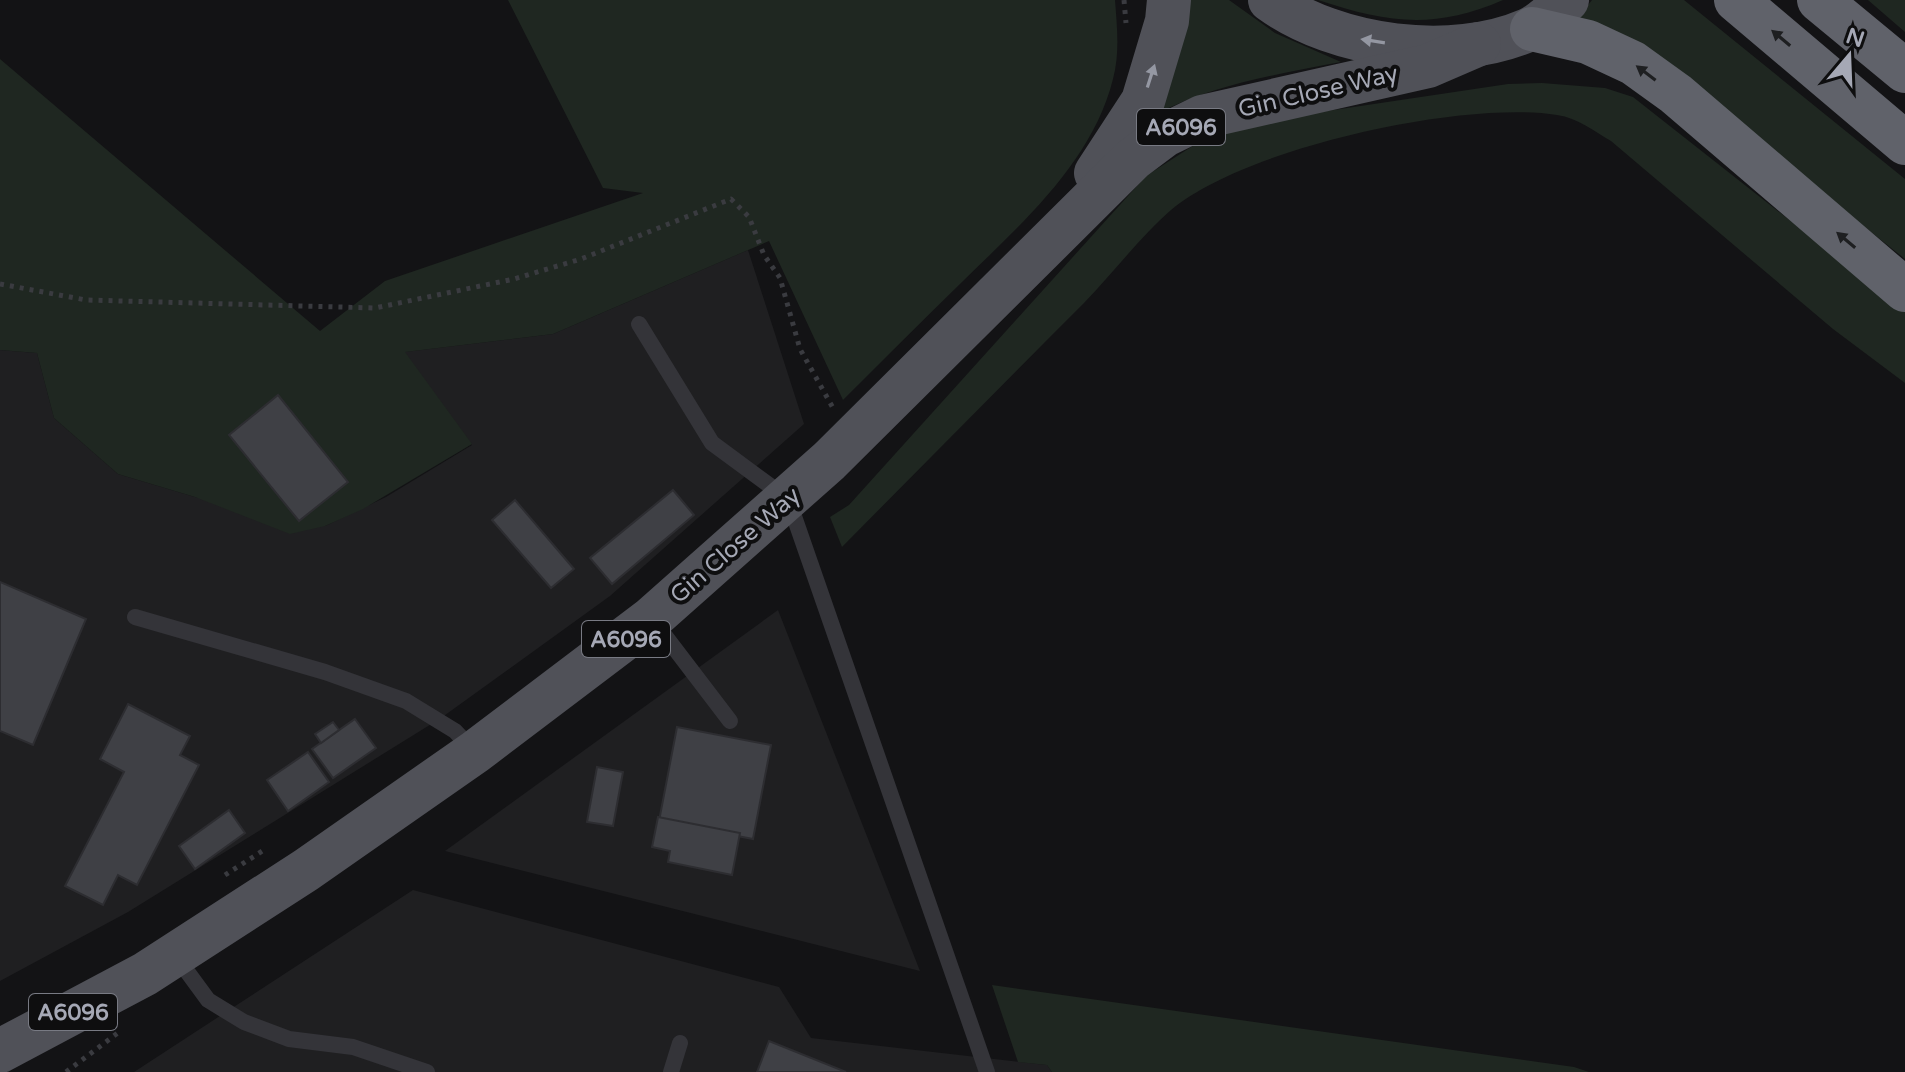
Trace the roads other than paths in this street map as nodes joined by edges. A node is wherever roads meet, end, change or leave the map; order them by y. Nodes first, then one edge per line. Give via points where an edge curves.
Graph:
1 (1169, 0) edge
2 (1270, 0) edge
3 (1567, 0) edge
4 (1736, 0) edge
5 (1819, 0) edge
6 (1532, 29) junction
7 (1479, 44) junction
8 (1905, 71) edge
9 (1905, 143) edge
10 (1053, 238) junction
11 (1905, 290) edge
12 (639, 324) dead end
13 (788, 499) junction
14 (135, 617) dead end
15 (652, 618) junction
16 (730, 721) dead end
17 (475, 752) junction
18 (160, 964) junction
19 (680, 1043) dead end
20 (0, 1051) edge
21 (20, 1072) edge
22 (427, 1072) edge
23 (671, 1072) edge
24 (987, 1072) edge

10 -> 1 main road, Gin Close Way / A6096 via 1143,101
7 -> 2 main road via 1406,46 1363,40 1323,28
3 - 6 main road
9 -> 4 highway
5 - 8 highway
6 - 7 main road
11 -> 6 highway via 1633,63 1588,42
7 - 10 main road, Gin Close Way / A6096 via 1428,66 1202,117 1133,159
10 - 13 main road, Gin Close Way / A6096
12 - 13 lane via 712,443
13 - 15 main road, Gin Close Way / A6096
13 - 24 lane
14 - 17 lane via 406,701 455,731
15 - 16 lane
15 - 17 main road, Gin Close Way / A6096
17 - 18 main road, Gin Close Way / A6096
18 - 20 main road, Gin Close Way / A6096
18 - 21 main road, Gin Close Way / A6096 via 88,1027
18 - 22 lane via 244,1022 289,1039 353,1047
19 - 23 lane

